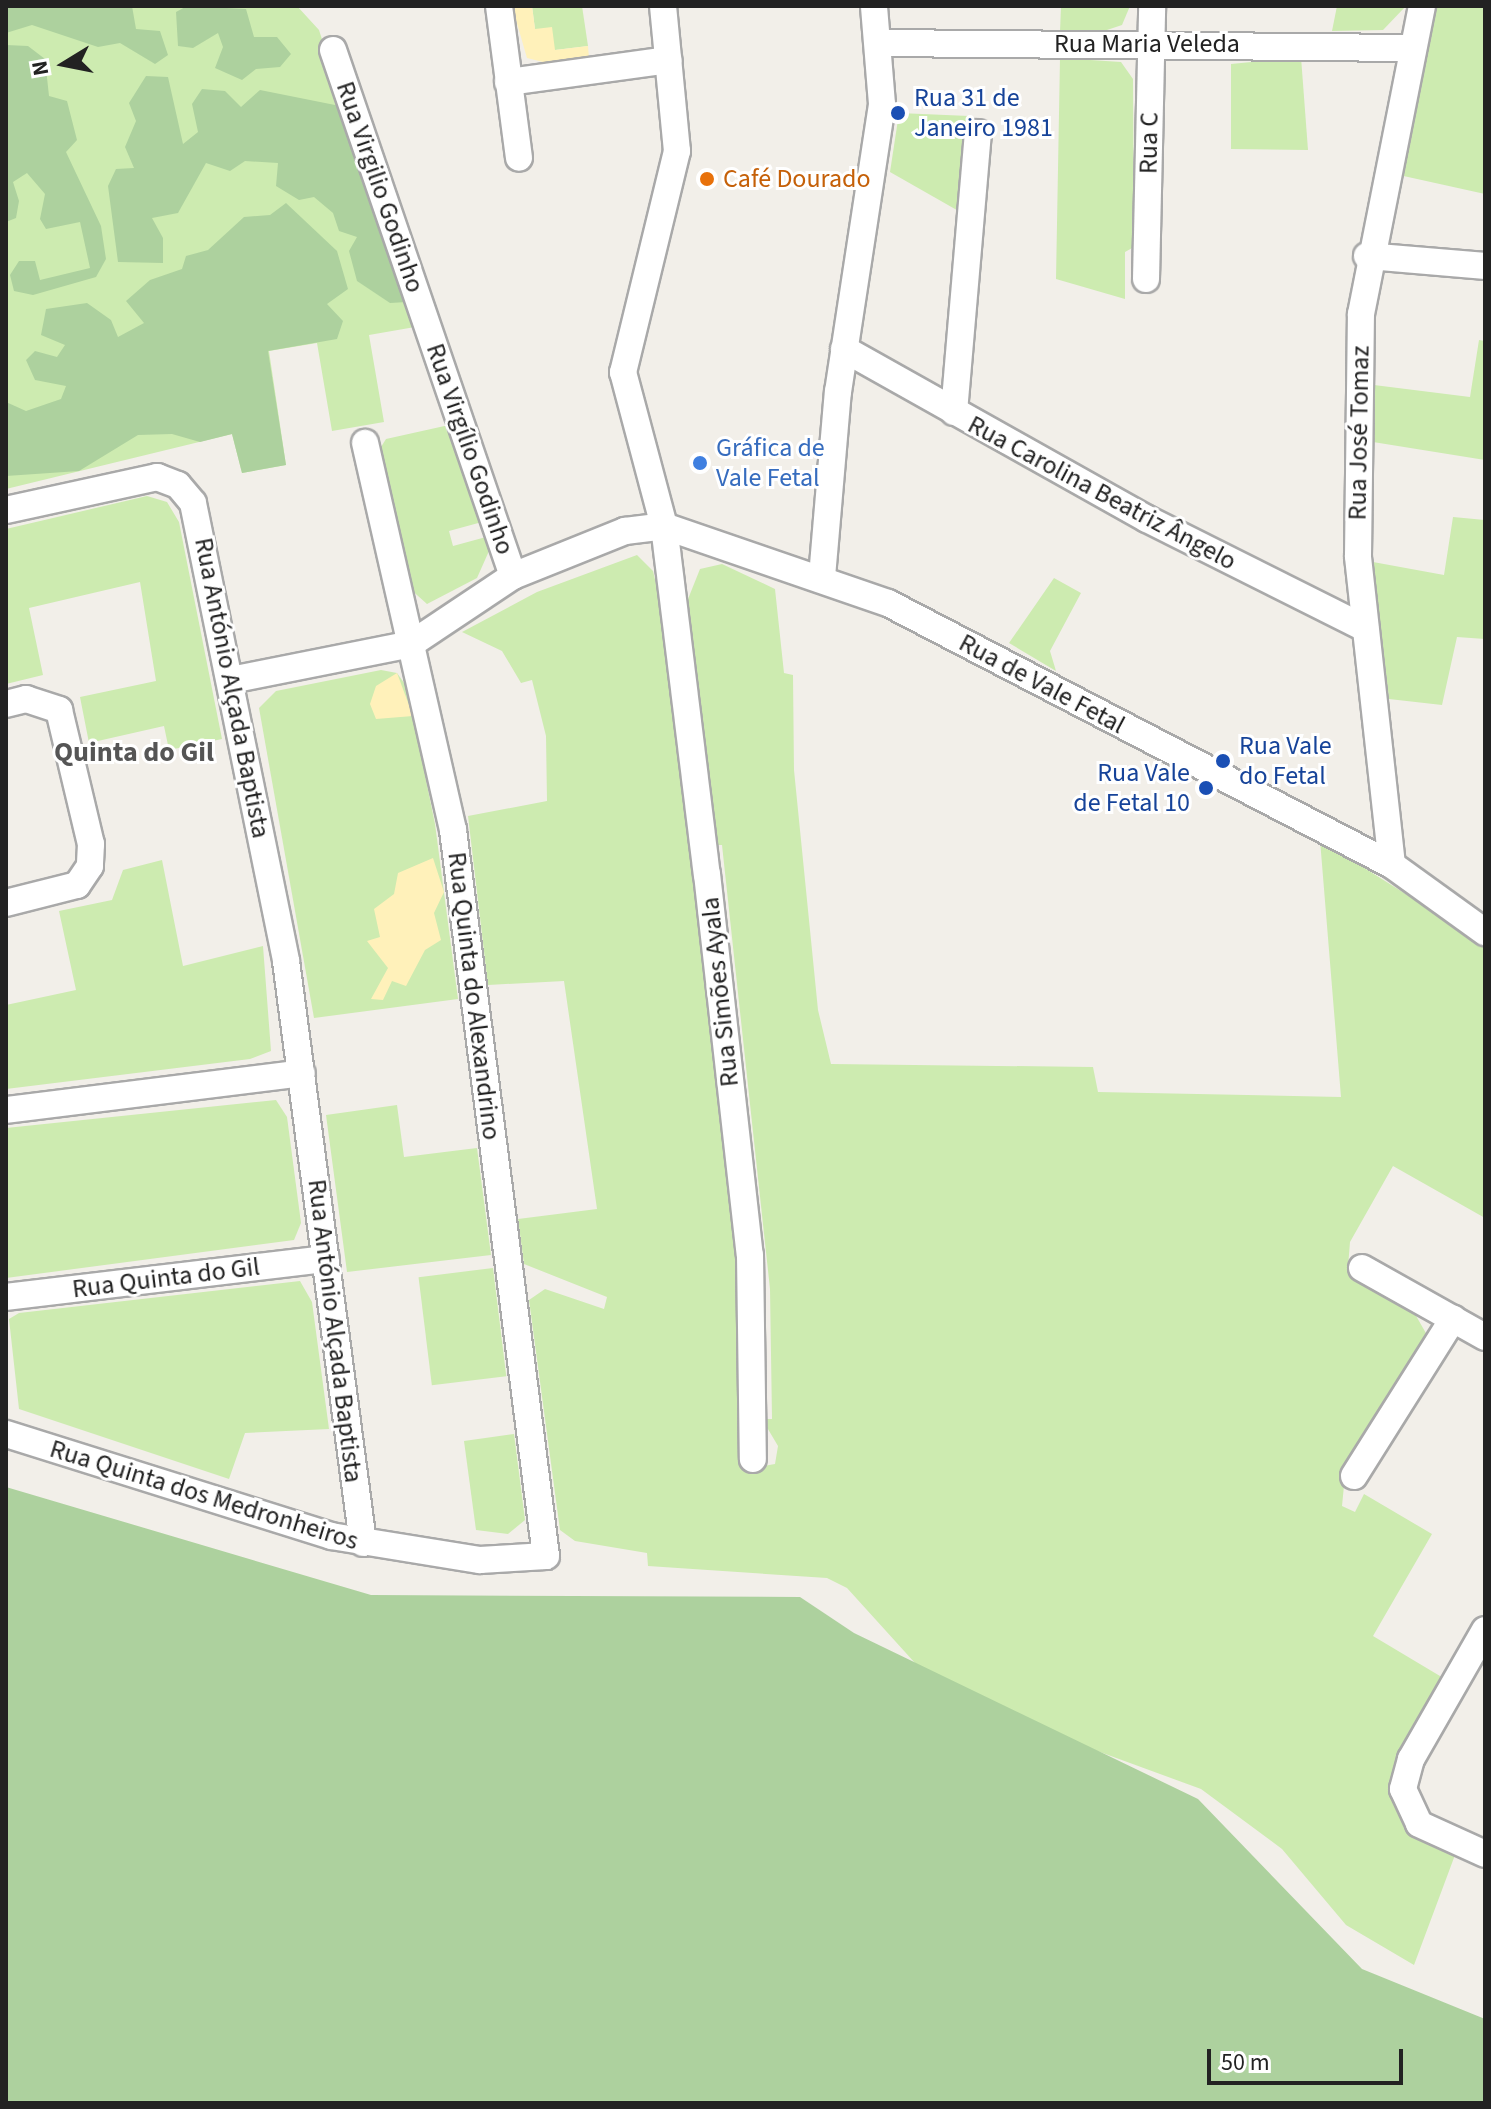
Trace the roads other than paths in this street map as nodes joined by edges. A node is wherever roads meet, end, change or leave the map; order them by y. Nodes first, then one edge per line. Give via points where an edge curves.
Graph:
1 (499, 6) edge
2 (663, 6) edge
3 (874, 6) edge
4 (1152, 6) edge
5 (1422, 6) edge
6 (881, 43) junction
7 (1151, 44) junction
8 (1413, 48) junction
9 (333, 50) dead end
10 (669, 60) junction
11 (508, 82) junction
12 (978, 133) dead end
13 (519, 158) dead end
14 (1367, 256) junction
15 (1485, 266) edge
16 (1146, 279) dead end
17 (427, 323) joint
18 (844, 349) junction
19 (954, 412) junction
20 (365, 443) dead end
21 (6, 510) edge
22 (664, 526) junction
23 (513, 576) junction
24 (822, 577) junction
25 (1365, 628) junction
26 (411, 644) junction
27 (231, 680) junction
28 (6, 704) edge
29 (1392, 865) junction
30 (6, 903) edge
31 (1485, 932) edge
32 (302, 1073) junction
33 (6, 1110) edge
34 (326, 1259) junction
35 (1362, 1268) dead end
36 (6, 1297) edge
37 (1453, 1319) junction
38 (1485, 1337) edge
39 (6, 1434) edge
40 (753, 1459) dead end
41 (1354, 1476) dead end
42 (363, 1543) junction
43 (546, 1556) joint
44 (1485, 1630) edge
45 (1485, 1854) edge

1 - 11 street
2 - 10 street, Rua Simões Ayala
3 - 6 street
4 - 7 street, Rua C
5 - 8 street, Rua José Tomaz
6 - 7 street, Rua Maria Veleda
6 - 18 street via 879,136
7 - 8 street, Rua Maria Veleda
7 - 16 street, Rua C
8 - 14 street, Rua José Tomaz
9 - 17 street, Rua Virgilio Godinho
10 - 11 street
10 - 22 street, Rua Simões Ayala via 677,151 623,372
11 - 13 street
12 - 19 street
14 - 15 street
14 - 25 street, Rua José Tomaz via 1357,483
17 - 23 street, Rua Virgílio Godinho
18 - 19 street, Rua Carolina Beatriz Ângelo
18 - 24 street
19 - 25 street, Rua Carolina Beatriz Ângelo
20 - 26 street, Rua Quinta do Alexandrino
21 - 27 street, Rua António Alçada Baptista via 130,478 178,485 200,526
22 - 23 street via 625,531
22 - 24 street, Rua de Vale Fetal via 793,574
22 - 40 street, Rua Simões Ayala via 750,1255
23 - 26 street
24 - 29 street, Rua de Vale Fetal via 888,603
25 - 29 street, Rua José Tomaz
26 - 27 street
26 - 43 street, Rua Quinta do Alexandrino via 453,830
27 - 32 street, Rua António Alçada Baptista
28 - 30 street via 26,699 59,710 91,844 90,866 77,885
29 - 31 street, Rua de Vale Fetal
32 - 33 street
32 - 34 street, Rua António Alçada Baptista
34 - 36 street, Rua Quinta do Gil
34 - 42 street, Rua António Alçada Baptista
35 - 37 street
37 - 38 street
37 - 41 street
39 - 42 street, Rua Quinta dos Medronheiros
42 - 43 street, Rua Quinta dos Medronheiros via 480,1560
44 - 45 street via 1404,1774 1411,1815 1432,1832

